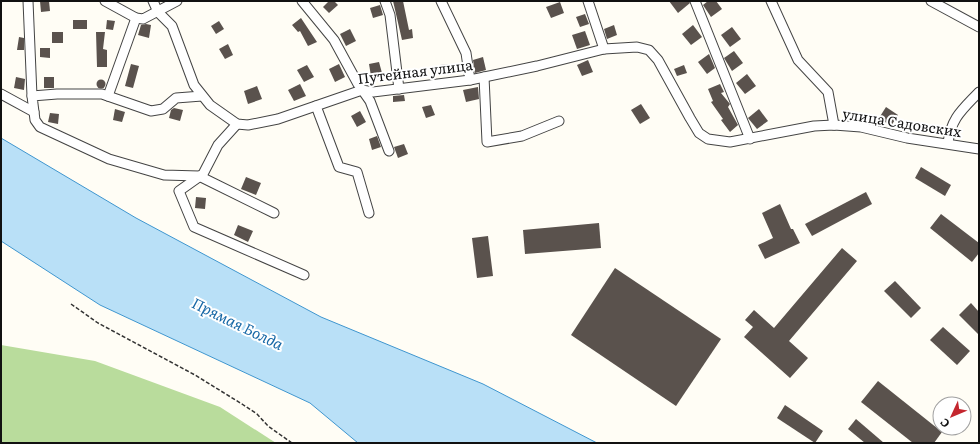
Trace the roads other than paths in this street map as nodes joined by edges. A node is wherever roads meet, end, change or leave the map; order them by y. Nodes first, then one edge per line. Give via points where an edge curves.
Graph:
1 (28, 1) edge
2 (105, 1) edge
3 (153, 1) edge
4 (176, 1) edge
5 (302, 1) edge
6 (385, 1) edge
7 (441, 1) edge
8 (588, 1) edge
9 (695, 1) edge
10 (771, 1) edge
11 (931, 1) edge
12 (158, 12) junction
13 (136, 18) junction
14 (979, 27) edge
15 (604, 49) junction
16 (484, 77) junction
17 (470, 80) junction
18 (399, 89) junction
19 (362, 90) junction
20 (979, 92) edge
21 (1, 94) edge
22 (32, 96) junction
23 (108, 96) junction
24 (202, 96) junction
25 (316, 106) junction
26 (34, 112) junction
27 (558, 121) dead end
28 (237, 124) junction
29 (834, 125) junction
30 (750, 138) junction
31 (948, 143) junction
32 (979, 149) edge
33 (389, 151) dead end
34 (200, 176) junction
35 (274, 213) dead end
36 (370, 213) dead end
37 (304, 275) dead end

1 - 22 street
2 - 13 street
3 - 12 street
4 - 12 street
5 - 19 street via 334,40
6 - 18 street via 390,15
7 - 17 street via 466,53
8 - 15 street
9 - 30 street
10 - 29 street via 798,60 828,92
11 - 14 street
12 - 13 street via 143,19
12 - 24 street via 172,26 188,73
13 - 23 street
15 - 16 street, Путейная улица
15 - 30 street, Путейная улица via 637,47 649,50 658,60 699,133 708,139 730,142
16 - 17 street, Путейная улица
16 - 27 street via 487,142 522,136
17 - 18 street, Путейная улица
18 - 19 street, Путейная улица via 373,92
19 - 25 street, Путейная улица
19 - 33 street via 370,101
20 - 31 street via 953,119
21 - 26 street
22 - 23 street
22 - 26 street
23 - 24 street via 151,111 162,108 176,98
24 - 28 street via 210,105
25 - 28 street, Путейная улица via 278,119 248,125
25 - 36 street via 339,167 357,172
26 - 34 street via 35,120 40,127 109,159 164,175
28 - 34 street via 218,145
29 - 30 street, улица Садовских via 814,126
29 - 31 street, улица Садовских via 861,127 907,138
31 - 32 street, улица Садовских
34 - 35 street
34 - 37 street via 179,191 194,227

